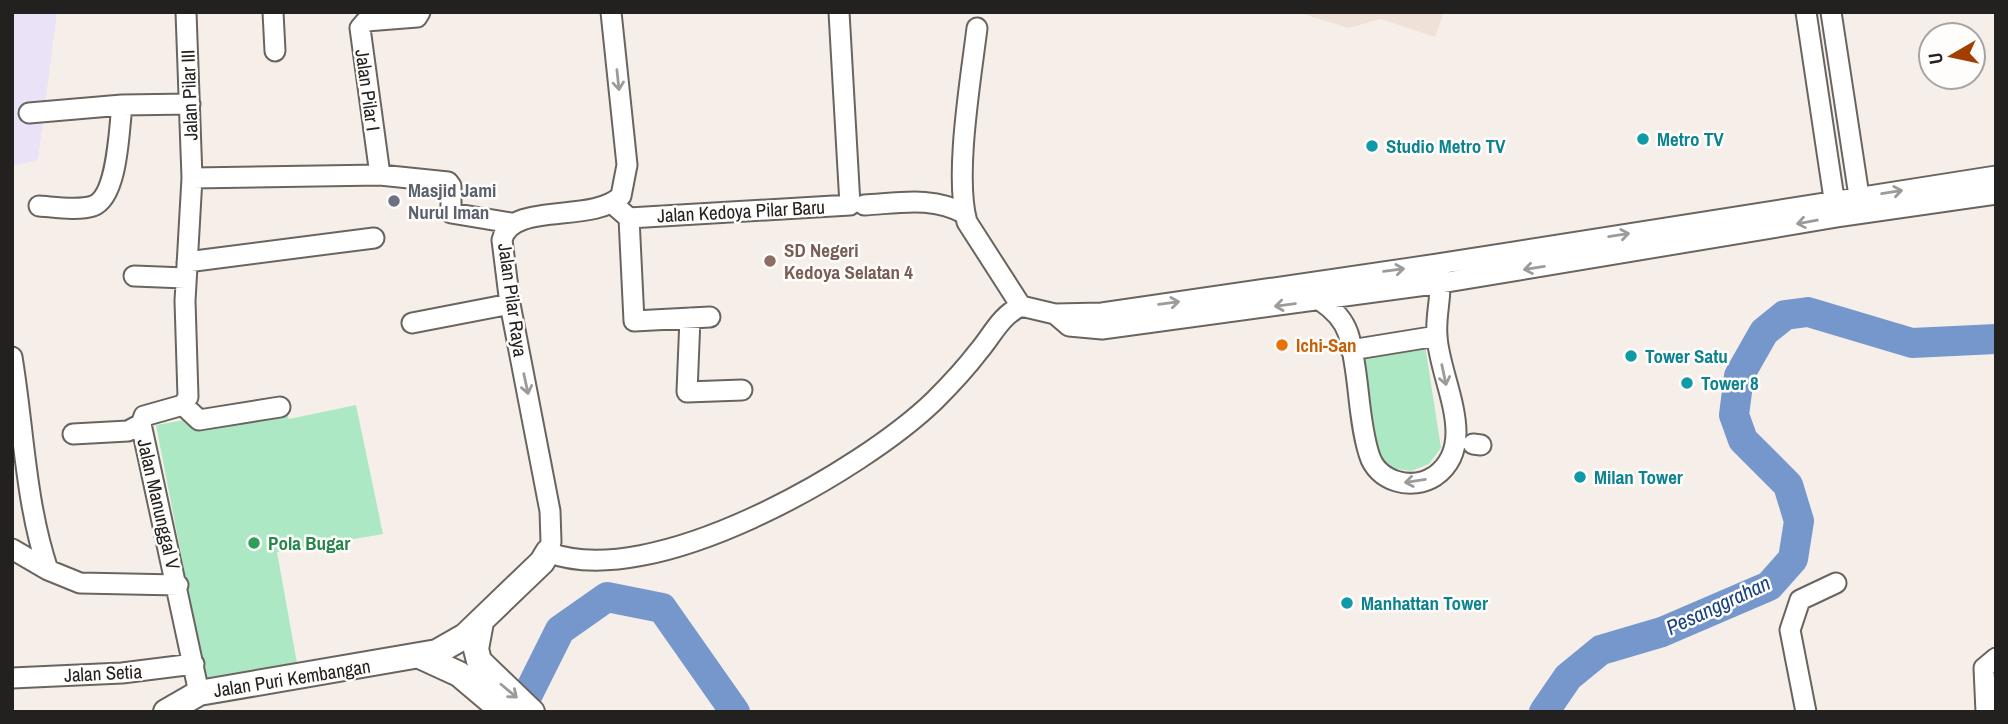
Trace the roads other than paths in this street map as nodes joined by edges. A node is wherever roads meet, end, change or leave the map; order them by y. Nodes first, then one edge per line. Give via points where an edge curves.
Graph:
1 (186, 12) edge
2 (273, 12) edge
3 (420, 12) edge
4 (611, 12) edge
5 (839, 12) edge
6 (1806, 12) edge
7 (1832, 12) edge
8 (977, 28) dead end
9 (275, 51) dead end
10 (190, 104) junction
11 (122, 105) junction
12 (29, 113) dead end
13 (380, 175) junction
14 (1996, 176) edge
15 (192, 178) junction
16 (1996, 194) edge
17 (613, 204) junction
18 (864, 205) dead end
19 (1861, 205) junction
20 (38, 206) dead end
21 (1836, 208) junction
22 (965, 214) junction
23 (629, 218) junction
24 (511, 223) junction
25 (374, 238) dead end
26 (186, 270) junction
27 (1439, 274) junction
28 (134, 276) dead end
29 (1320, 291) junction
30 (510, 304) junction
31 (1021, 306) junction
32 (412, 323) dead end
33 (1437, 336) junction
34 (1352, 350) junction
35 (12, 357) edge
36 (742, 390) dead end
37 (183, 405) junction
38 (281, 407) dead end
39 (141, 424) junction
40 (74, 434) dead end
41 (12, 549) edge
42 (548, 552) junction
43 (48, 570) junction
44 (1836, 583) dead end
45 (178, 585) junction
46 (481, 622) junction
47 (422, 657) junction
48 (1996, 658) edge
49 (194, 664) junction
50 (478, 676) junction
51 (12, 678) edge
52 (199, 693) junction
53 (166, 712) edge
54 (504, 712) edge
55 (532, 712) edge
56 (1806, 712) edge
57 (1986, 712) edge

1 - 10 street, Jalan Pilar III
2 - 9 street
3 - 13 street, Jalan Pilar I via 416,17 366,21 360,28
4 -> 17 street via 627,165 621,196
5 - 23 street, Jalan Kedoya Pilar Baru via 850,205
6 - 21 street
7 - 19 street
8 - 22 street via 965,134
10 - 11 street
10 - 15 street, Jalan Pilar III
11 - 12 street
11 - 20 street via 106,195 91,207
13 - 15 street
13 - 24 street via 448,182 452,186 451,213
19 -> 14 street
15 - 26 street
16 - 19 street
17 - 23 street, Jalan Kedoya Pilar Baru
17 - 24 street, Jalan Pilar Raya
18 - 22 street via 927,201
19 - 21 street
21 - 27 street
22 - 31 street
23 - 36 street via 634,321 700,317 687,392
24 - 30 street, Jalan Pilar Raya via 502,240
25 - 26 street
26 - 28 street
26 - 37 street via 188,388
27 - 29 street
27 - 33 street
29 - 31 street via 1102,329 1069,326 1055,314
29 - 34 street via 1347,331
30 - 32 street
30 -> 42 street, Jalan Pilar Raya via 550,511
31 - 42 street via 1006,315 979,351 904,428 849,468 791,500 648,554 591,563
33 - 34 street
33 -> 34 street via 1456,447 1444,469 1414,483 1389,479 1369,457
35 - 43 street via 31,506
37 - 38 street via 199,420
37 - 39 street, Jalan Manunggal V via 149,414
39 - 40 street via 128,431
39 - 45 street, Jalan Manunggal V
41 - 43 street
42 - 46 street, Jalan Puri Kembangan
43 - 45 street via 87,584
44 - 56 street via 1800,600 1790,623
45 - 49 street, Jalan Manunggal V
46 - 47 street, Jalan Puri Kembangan via 451,645
46 - 50 street
47 - 50 street
47 - 52 street, Jalan Puri Kembangan
48 - 57 street via 1984,668
49 - 51 street, Jalan Setia
49 - 52 street, Jalan Manunggal V
50 - 54 street
50 -> 55 street
52 - 53 street, Jalan Puri Kembangan

